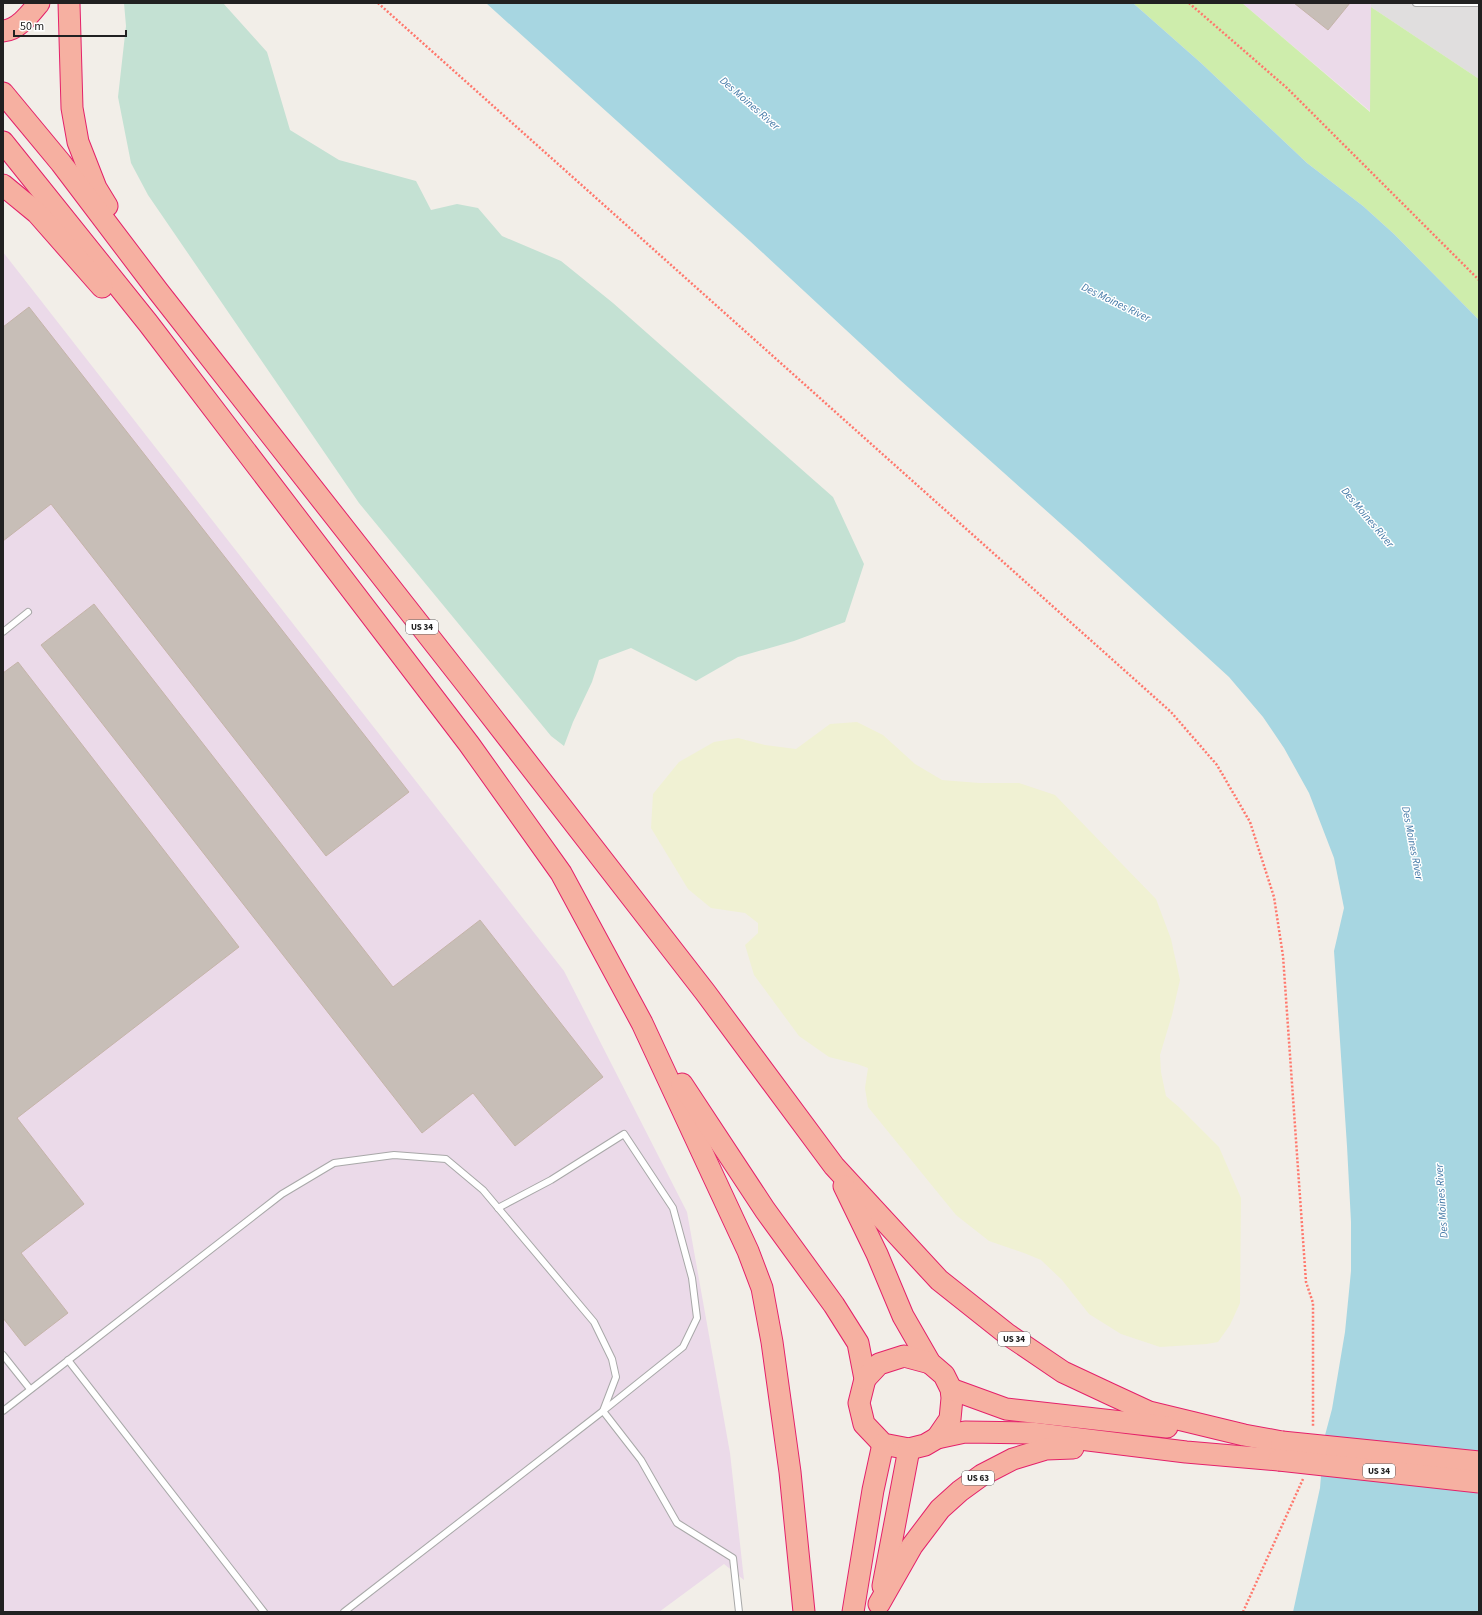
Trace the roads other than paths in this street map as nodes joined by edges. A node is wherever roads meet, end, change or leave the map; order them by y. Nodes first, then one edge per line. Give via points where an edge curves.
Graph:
1 (39, 3) edge
2 (69, 3) edge
3 (1416, 3) edge
4 (1479, 4) edge
5 (3, 31) edge
6 (3, 93) edge
7 (3, 142) edge
8 (3, 185) edge
9 (158, 291) junction
10 (240, 444) junction
11 (28, 612) dead end
12 (3, 632) edge
13 (642, 1023) junction
14 (834, 1166) junction
15 (498, 1208) junction
16 (3, 1355) edge
17 (68, 1360) junction
18 (930, 1362) junction
19 (865, 1379) junction
20 (30, 1389) junction
21 (951, 1389) junction
22 (3, 1411) edge
23 (603, 1411) junction
24 (1244, 1435) junction
25 (937, 1438) junction
26 (883, 1444) junction
27 (1135, 1446) junction
28 (909, 1449) junction
29 (1281, 1451) junction
30 (1479, 1462) edge
31 (1479, 1482) edge
32 (878, 1608) edge
33 (264, 1612) edge
34 (344, 1612) edge
35 (739, 1612) edge
36 (804, 1612) edge
37 (853, 1612) edge

1 - 5 highway via 29,16 10,30
2 - 9 highway via 72,108 78,142 96,188
3 - 4 lane
6 - 9 highway, US 34 via 61,163
7 - 10 highway via 148,322
8 - 10 highway via 37,213
9 - 14 highway, US 34 via 706,992
10 - 13 highway via 470,744 561,874
11 - 12 lane
13 - 19 highway via 765,1210 834,1305 858,1343
13 - 36 highway via 748,1251 762,1288 790,1472
14 - 18 highway via 877,1254 903,1316
14 - 24 highway, US 34 via 939,1280 1007,1334 1063,1372 1149,1412
15 - 17 lane via 483,1190 446,1159 394,1155 334,1163 282,1194
15 - 23 lane via 594,1322 612,1359 616,1377
15 - 23 lane via 551,1180 624,1134 673,1208 692,1278 697,1318 683,1347
16 - 20 lane
17 - 20 lane
17 - 33 lane
18 - 19 highway via 904,1356 879,1364
18 - 21 highway via 944,1376
19 - 26 highway via 859,1402 864,1424
20 - 22 lane
21 - 24 highway via 1006,1409
21 - 25 highway via 950,1419
23 - 34 lane
23 - 35 lane via 640,1460 677,1523 733,1558
24 - 29 highway, US 34
25 - 27 highway, US 34 via 965,1432 1031,1433
25 - 28 highway, US 34 via 925,1445
26 - 28 highway, US 34
26 - 37 highway
27 - 29 highway, US 34 via 1186,1452
27 - 32 highway, US 63 via 1046,1449 1013,1459 982,1475 940,1509 912,1546
28 - 32 highway
29 - 30 highway, US 34, bridge
29 - 31 highway, US 34, bridge

